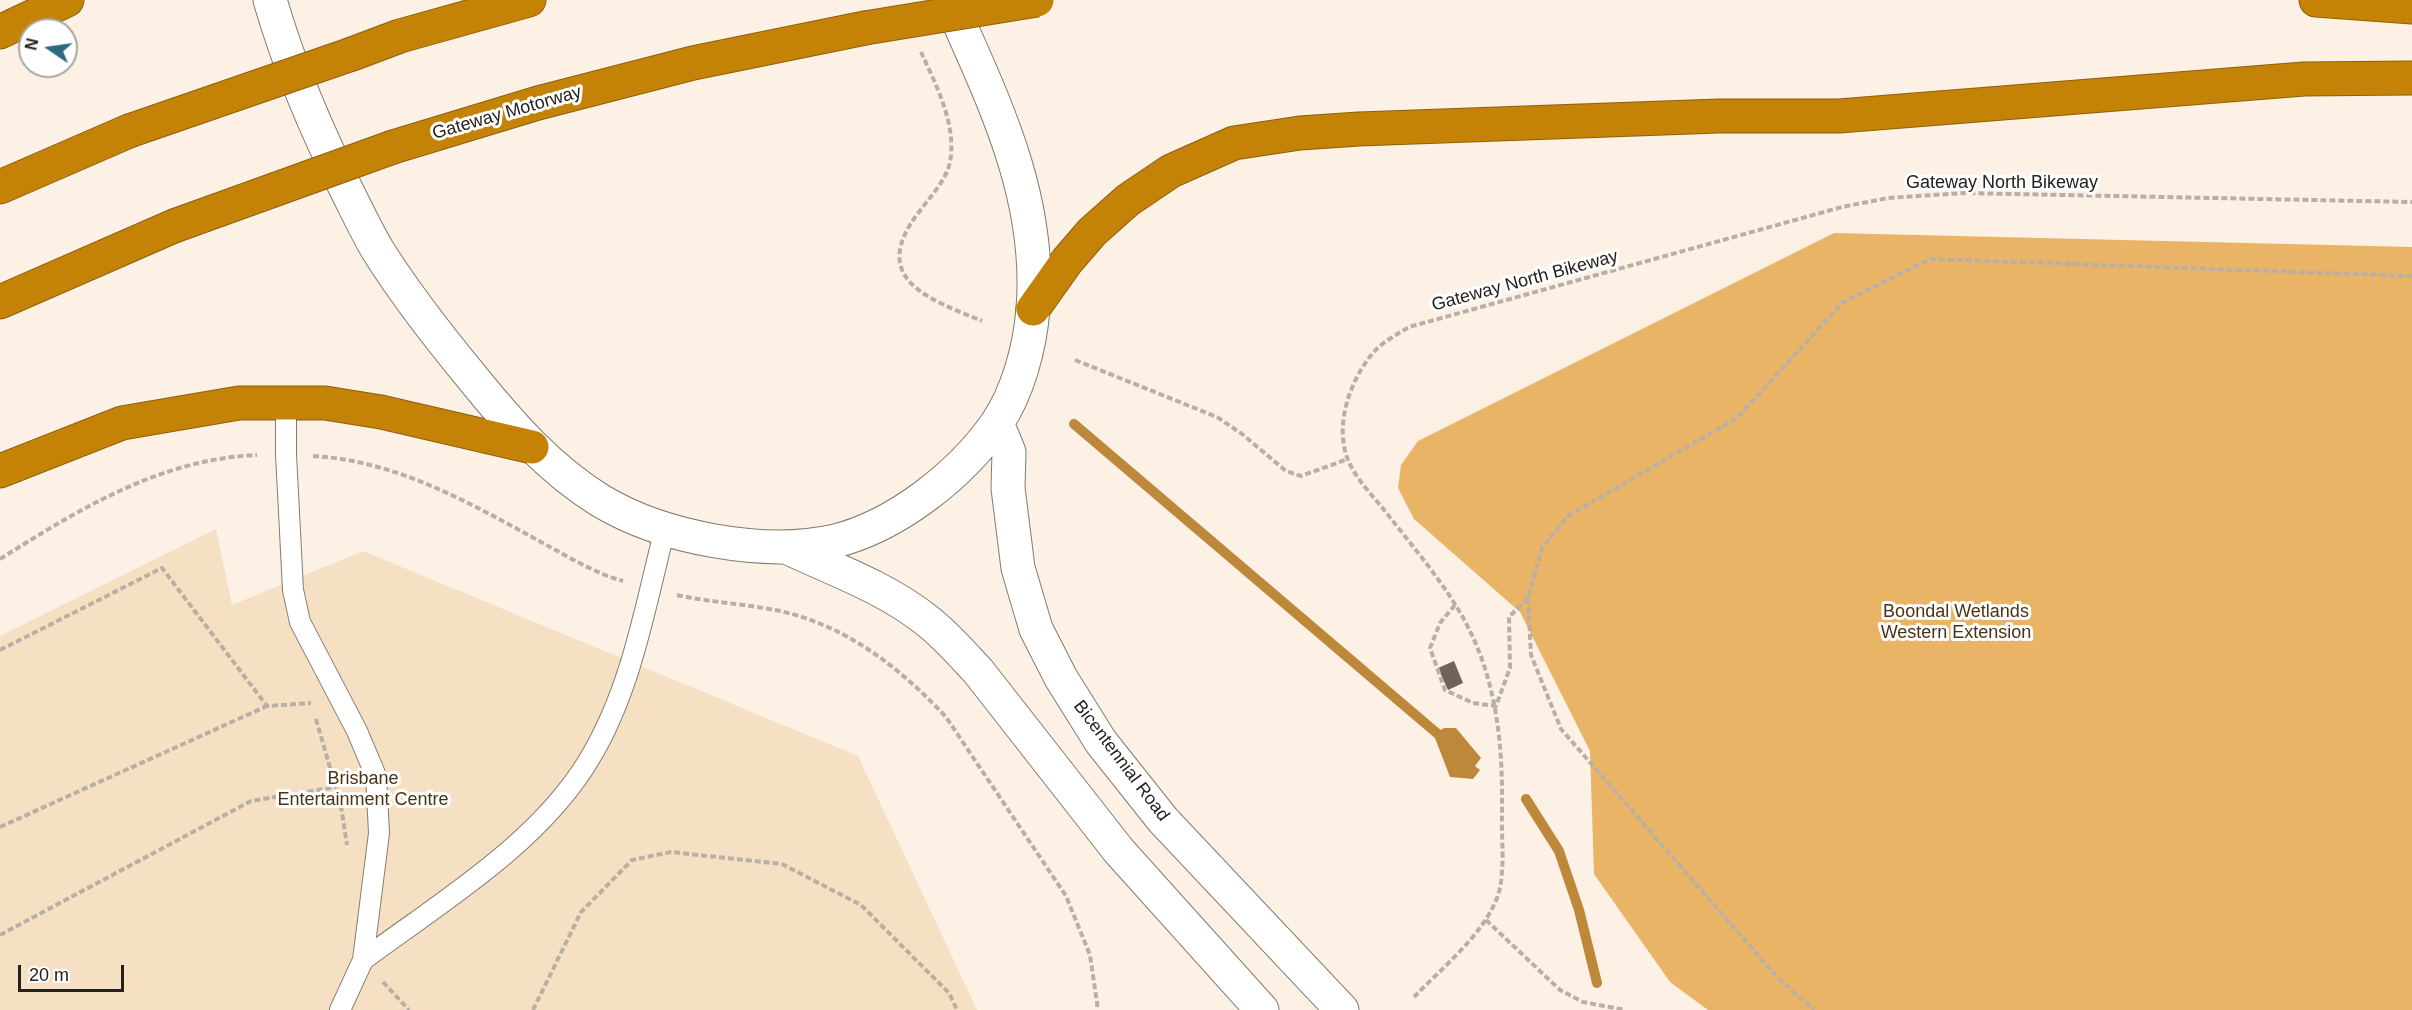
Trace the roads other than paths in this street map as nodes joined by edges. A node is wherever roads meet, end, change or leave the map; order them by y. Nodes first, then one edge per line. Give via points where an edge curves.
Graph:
1 (66, 0) edge
2 (270, 0) edge
3 (529, 0) edge
4 (949, 0) edge
5 (1037, 0) edge
6 (2316, 0) edge
7 (2412, 7) edge
8 (0, 32) edge
9 (2412, 78) edge
10 (0, 187) edge
11 (0, 302) edge
12 (1033, 309) junction
13 (286, 402) junction
14 (997, 423) junction
15 (532, 447) junction
16 (0, 471) edge
17 (665, 529) junction
18 (785, 547) junction
19 (363, 960) junction
20 (340, 1010) edge
21 (1262, 1010) edge
22 (1342, 1010) edge

1 - 8 highway
2 - 15 main road via 315,128 376,247 433,330
3 - 10 highway, bridge via 400,36 129,131
4 - 12 main road via 1018,164 1033,259
5 - 11 highway, Gateway Motorway, bridge via 865,28 693,63 538,103 393,147 174,226
6 - 7 highway
9 - 12 highway via 2293,80 1839,116 1719,116 1359,129 1234,143 1171,171 1128,200 1092,232
12 - 14 main road via 1019,374
13 - 15 highway via 325,403 381,412
13 - 16 highway via 239,403 122,423
13 - 19 lane via 293,579 300,622 376,776 379,833
14 - 18 main road via 933,491 887,520 831,542
14 - 22 main road, Bicentennial Road via 1009,452 1008,488 1018,568 1036,628 1061,678 1101,742 1163,820
15 - 17 main road via 602,501
17 - 18 main road via 703,538
17 - 19 lane via 624,686 590,758 573,783 537,825 503,855
18 - 21 main road via 870,585 925,619 952,643 1119,851
19 - 20 lane

